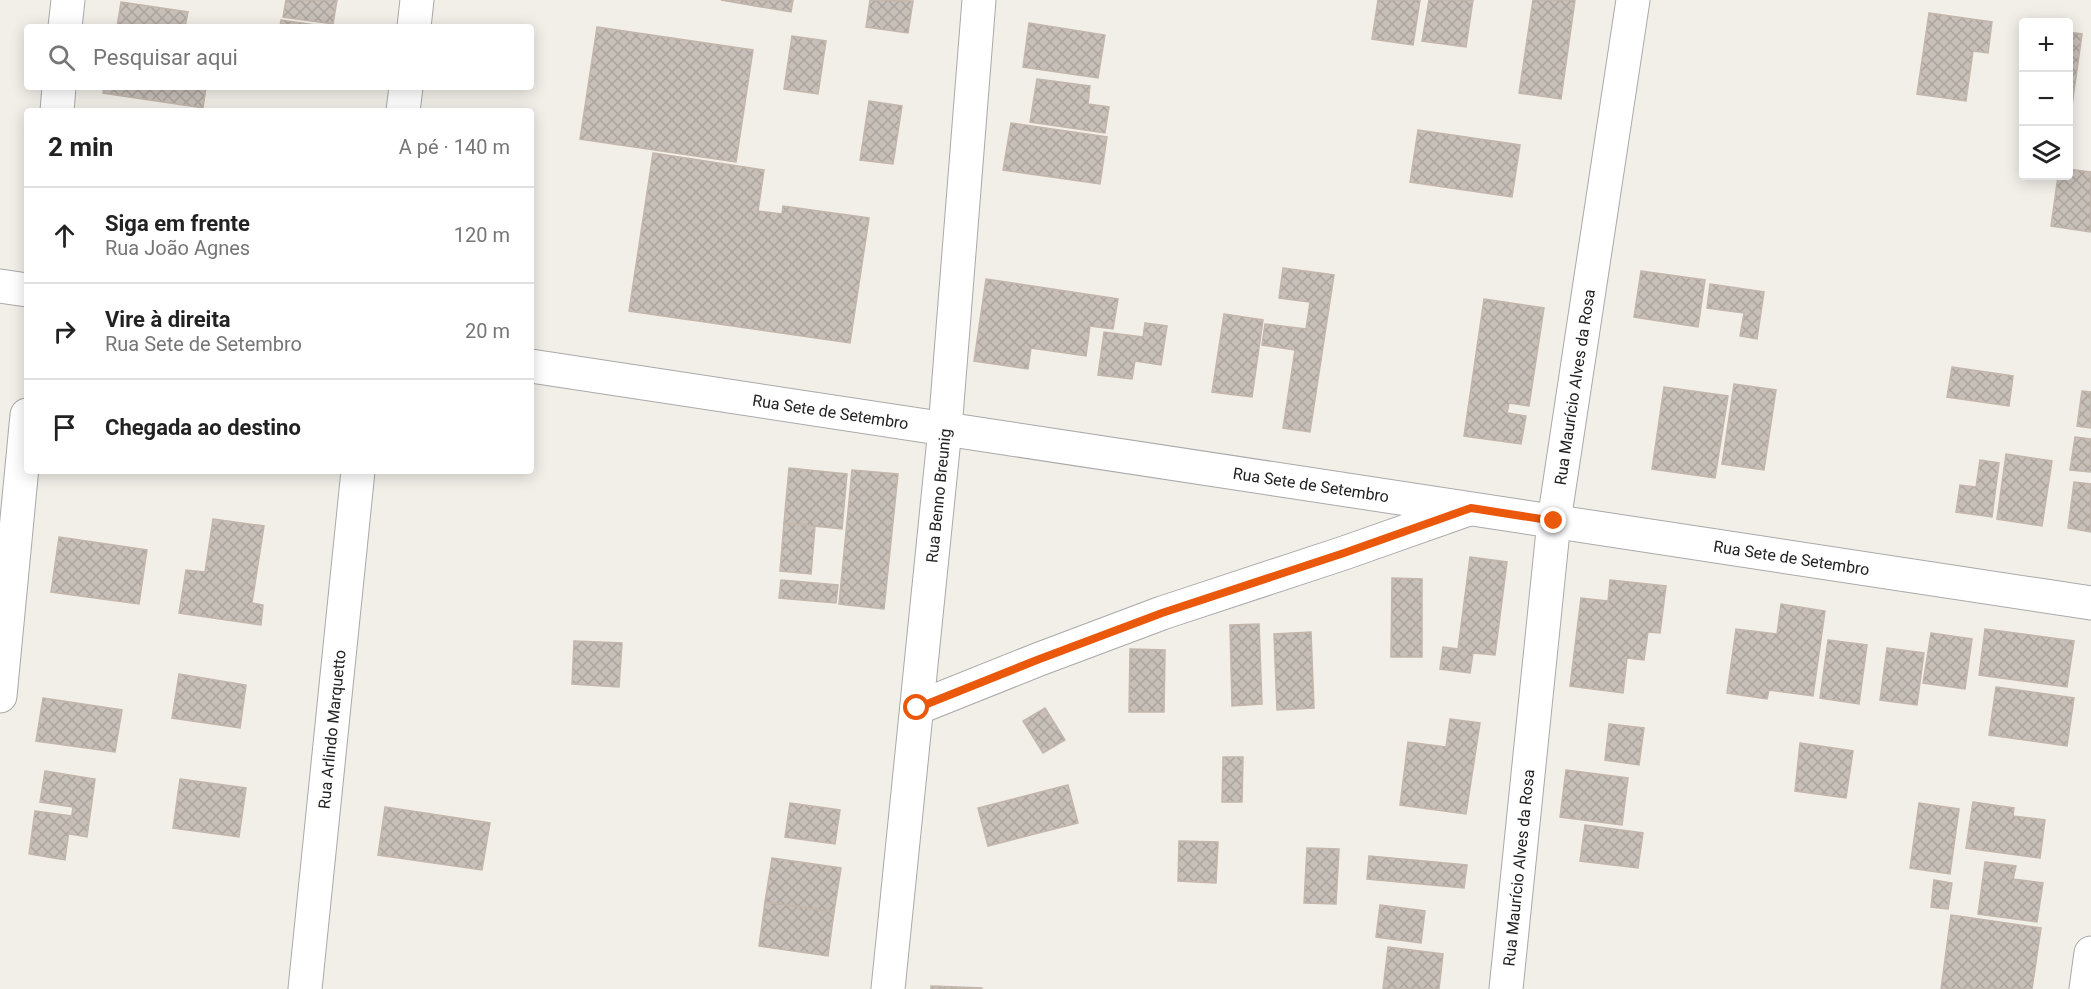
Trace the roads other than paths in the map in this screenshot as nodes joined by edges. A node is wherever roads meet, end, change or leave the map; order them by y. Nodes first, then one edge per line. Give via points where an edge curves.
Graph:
1 (68, 0) edge
2 (417, 0) edge
3 (978, 0) edge
4 (1633, 0) edge
5 (65, 24) edge
6 (414, 24) edge
7 (59, 90) edge
8 (406, 90) edge
9 (57, 108) edge
10 (403, 108) edge
11 (0, 285) edge
12 (24, 289) edge
13 (534, 366) edge
14 (945, 429) junction
15 (24, 445) edge
16 (358, 474) edge
17 (1471, 508) junction
18 (1554, 521) junction
19 (2091, 603) edge
20 (0, 696) edge
21 (917, 708) junction
22 (2091, 953) edge
23 (305, 989) edge
24 (888, 989) edge
25 (1506, 989) edge
26 (2086, 989) edge

1 - 5 street
2 - 6 street
3 - 14 street, Rua Benno Breunig
4 - 18 street, Rua Maurício Alves da Rosa
7 - 9 street
8 - 10 street
11 - 12 street
13 - 14 street, Rua Sete de Setembro
14 - 17 street, Rua Sete de Setembro
14 - 21 street, Rua Benno Breunig
15 - 20 street
16 - 23 street, Rua Arlindo Marquetto
17 - 18 street, Rua Sete de Setembro
17 - 21 street via 1162,613
18 - 19 street, Rua Sete de Setembro
18 - 25 street, Rua Maurício Alves da Rosa
21 - 24 street, Rua Benno Breunig
22 - 26 street

